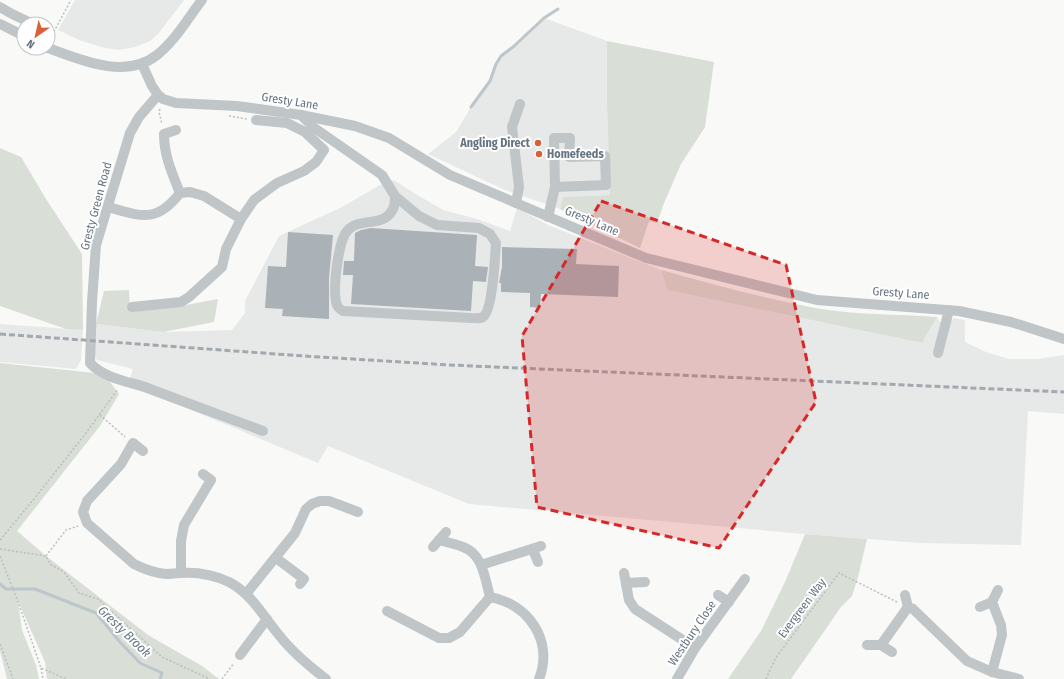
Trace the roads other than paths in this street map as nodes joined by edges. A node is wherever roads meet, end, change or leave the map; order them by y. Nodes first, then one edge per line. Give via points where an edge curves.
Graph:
1 (202, 0) edge
2 (0, 7) edge
3 (16, 16) edge
4 (0, 24) edge
5 (16, 32) edge
6 (56, 51) edge
7 (142, 64) junction
8 (161, 97) junction
9 (520, 104) dead end
10 (301, 115) junction
11 (256, 120) dead end
12 (176, 130) dead end
13 (555, 187) junction
14 (180, 193) junction
15 (395, 196) junction
16 (516, 203) junction
17 (108, 207) junction
18 (548, 217) junction
19 (241, 220) junction
20 (132, 307) dead end
21 (949, 310) junction
22 (1064, 339) edge
23 (938, 353) dead end
24 (263, 431) dead end
25 (124, 437) road end
26 (133, 443) junction
27 (143, 451) dead end
28 (203, 474) dead end
29 (358, 512) dead end
30 (439, 540) dead end
31 (276, 558) junction
32 (538, 562) dead end
33 (481, 566) junction
34 (181, 573) junction
35 (304, 579) dead end
36 (745, 579) dead end
37 (645, 582) dead end
38 (998, 590) dead end
39 (246, 594) junction
40 (718, 595) dead end
41 (905, 595) dead end
42 (490, 597) junction
43 (729, 602) junction
44 (992, 602) junction
45 (980, 607) dead end
46 (908, 608) junction
47 (387, 611) dead end
48 (267, 619) junction
49 (867, 645) dead end
50 (881, 645) junction
51 (695, 648) junction
52 (892, 652) dead end
53 (240, 655) road end
54 (992, 672) junction
55 (326, 679) edge
56 (539, 679) edge
57 (677, 679) edge
58 (1019, 679) edge

1 - 7 street via 169,43 157,55
2 - 3 street
4 - 5 street
6 - 7 street via 105,66 128,67
7 - 8 street via 152,86
8 - 10 street, Gresty Lane via 176,103 237,106
8 - 17 street, Gresty Green Road via 139,117 130,132
9 - 16 street via 512,128 519,187
10 - 15 street via 382,175
10 - 16 street, Gresty Lane via 355,126 389,138 450,175
11 - 19 street via 287,123 305,132 324,150 316,162 304,171 277,183 254,200
12 - 14 street via 164,134 164,146 168,164
13 - 13 street via 606,185 605,156 569,157 570,138 554,138
13 - 18 street
14 - 17 street via 162,210 148,216
14 - 19 street via 190,192 204,196
15 - 15 street via 394,208 387,216 377,222 354,225 346,230 338,257 336,304 343,311 483,317 493,285 496,243 490,234 479,228 437,225 419,216
16 - 18 street, Gresty Lane
17 - 24 street, Gresty Green Road via 96,245 90,363 104,374
18 - 21 street, Gresty Lane via 646,258 817,300
19 - 20 street via 226,249 222,267 188,297 181,302
21 - 22 street, Gresty Lane via 1011,322
21 - 23 street
25 - 26 street
26 - 27 street
26 - 34 street via 121,464 85,504 83,512 87,523 134,564 159,573
28 - 34 street via 215,483 184,525
29 - 31 street via 329,501 312,504 306,509 295,533
30 - 33 street via 468,550 476,556
31 - 35 street
31 - 39 street
32 - 33 street via 537,548
33 - 42 street
34 - 39 street via 214,577 228,582
36 - 43 street, Westbury Close
37 - 51 street via 625,578 629,600 635,609
38 - 44 street
39 - 48 street
40 - 43 street, Westbury Close
41 - 46 street
42 - 47 street via 460,632 449,638 434,636
42 - 56 street via 504,600 516,607 535,627 543,652
43 - 51 street, Westbury Close
44 - 45 street
44 - 54 street via 1002,635
46 - 50 street
46 - 54 street via 918,613 967,661
48 - 53 street
48 - 55 street via 289,647
49 - 50 street
50 - 52 street
51 - 57 street, Westbury Close
54 - 58 street

